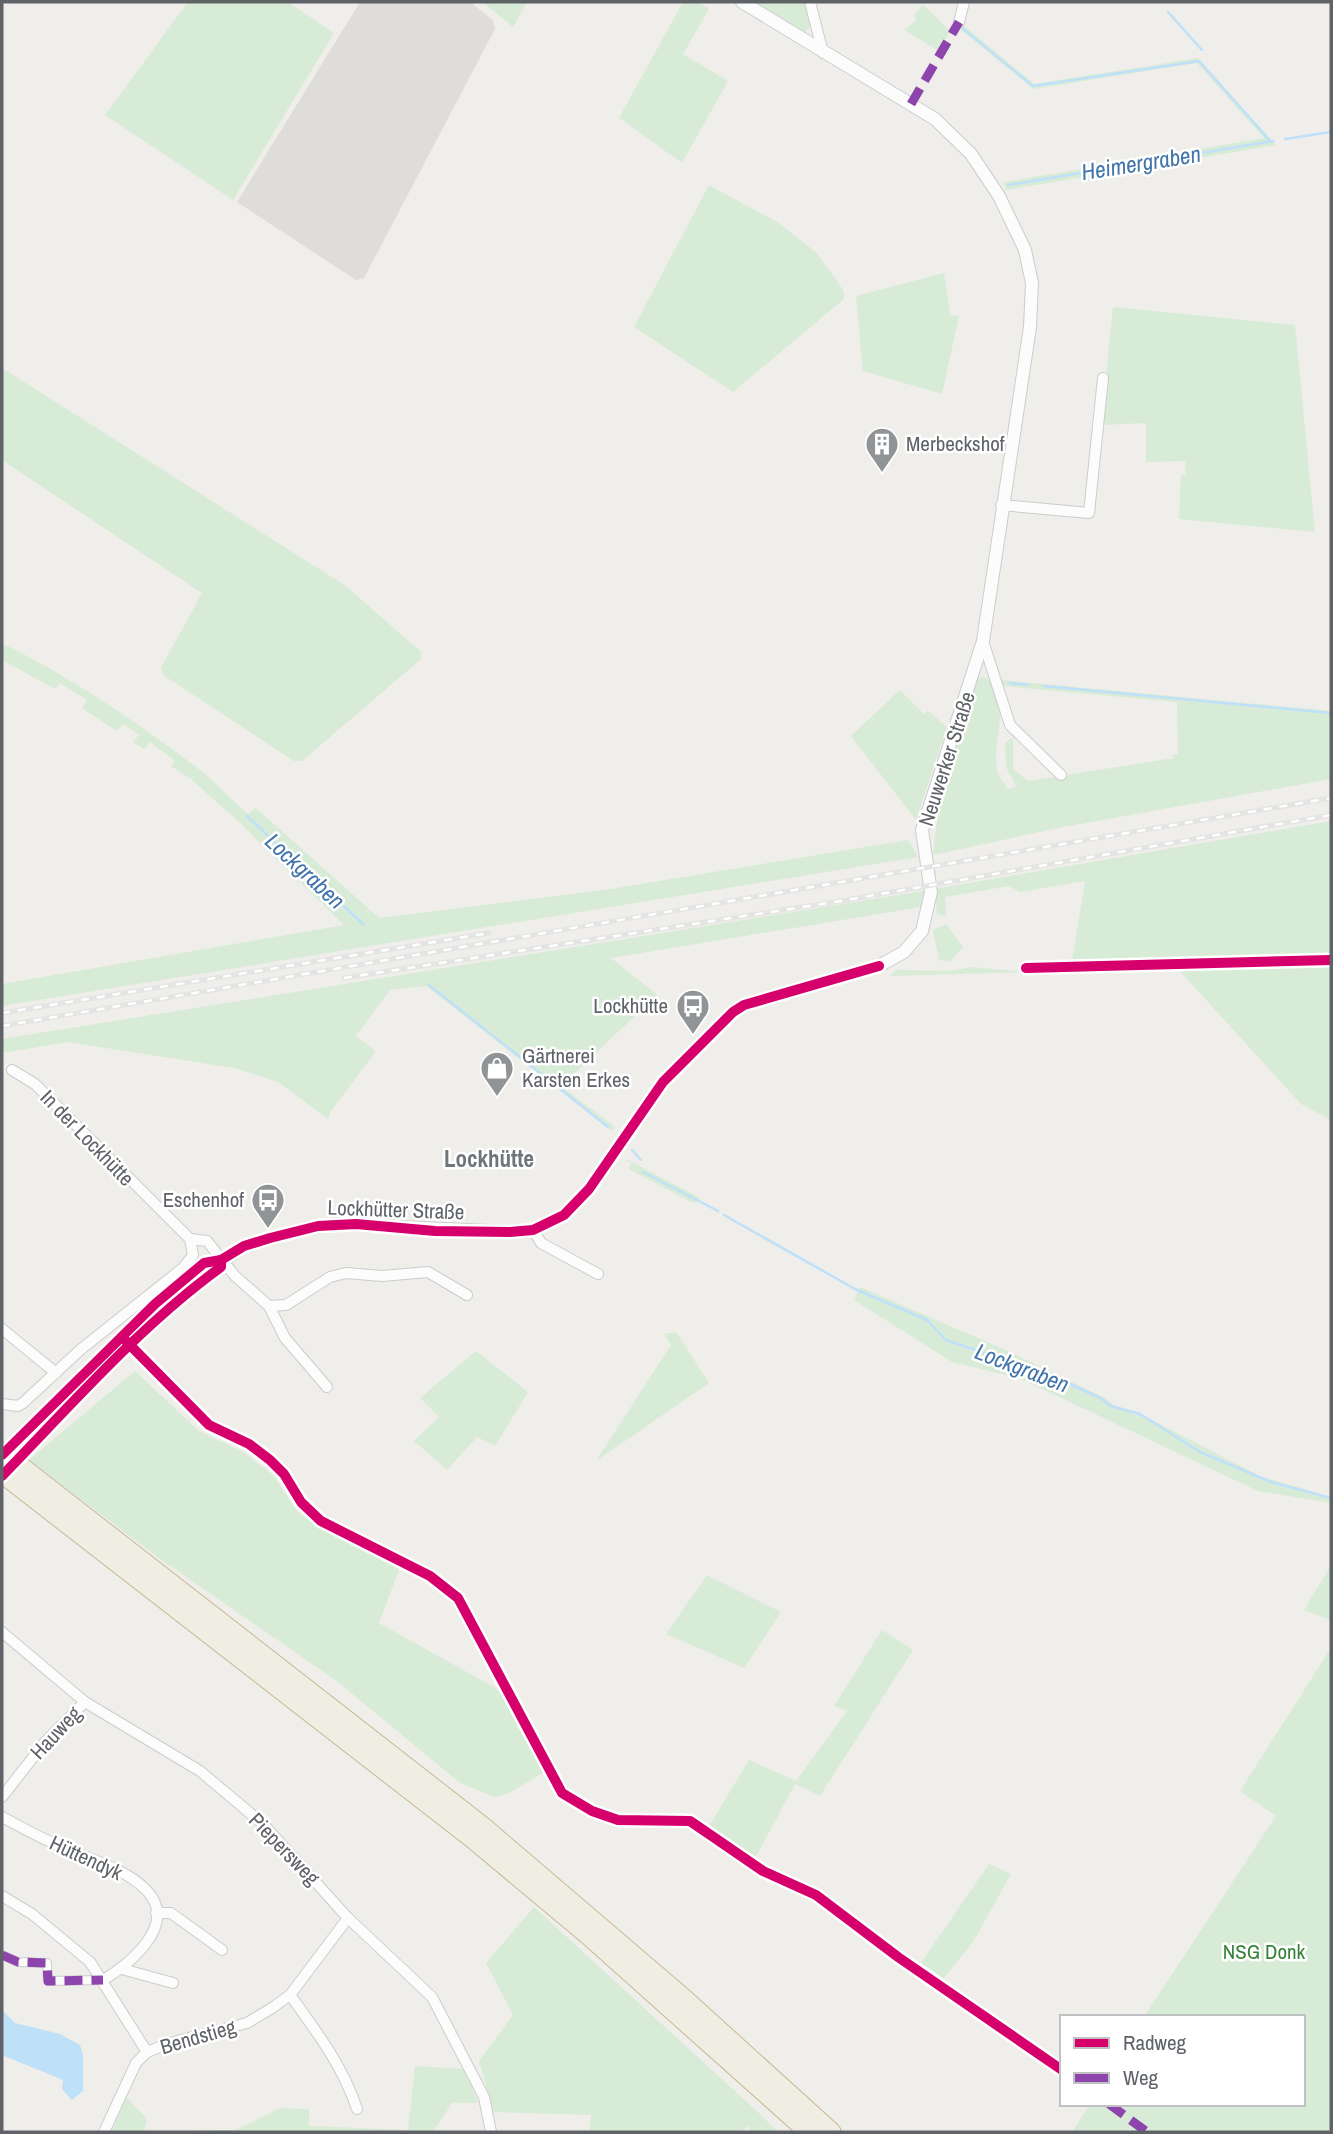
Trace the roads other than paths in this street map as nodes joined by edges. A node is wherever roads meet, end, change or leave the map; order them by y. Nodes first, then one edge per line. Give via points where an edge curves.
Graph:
1 (742, 2) edge
2 (810, 2) edge
3 (964, 2) edge
4 (959, 22) dead end
5 (823, 53) junction
6 (1103, 378) dead end
7 (1002, 505) junction
8 (983, 640) junction
9 (1061, 775) dead end
10 (738, 1008) joint
11 (12, 1070) dead end
12 (533, 1230) junction
13 (190, 1239) junction
14 (221, 1260) junction
15 (598, 1273) dead end
16 (467, 1295) dead end
17 (269, 1306) junction
18 (2, 1329) edge
19 (56, 1373) junction
20 (327, 1387) dead end
21 (2, 1404) edge
22 (2, 1452) edge
23 (2, 1464) edge
24 (2, 1473) edge
25 (2, 1632) edge
26 (85, 1702) junction
27 (2, 1797) edge
28 (2, 1817) edge
29 (2, 1896) edge
30 (156, 1913) junction
31 (348, 1918) junction
32 (222, 1950) dead end
33 (2, 1955) edge
34 (122, 1969) junction
35 (103, 1980) junction
36 (173, 1983) dead end
37 (290, 1995) junction
38 (147, 2053) junction
39 (357, 2109) dead end
40 (104, 2132) edge
41 (491, 2132) edge
42 (808, 2132) edge
43 (831, 2132) edge

1 - 5 street, Neuwerker Straße
2 - 5 street
3 - 4 street
5 - 7 street, Neuwerker Straße via 935,119 971,154 999,196 1025,250 1032,283 1030,327
6 - 7 street via 1090,513
7 - 8 street, Neuwerker Straße
8 - 9 street, Neuwerker Straße via 1010,725
8 - 10 street, Neuwerker Straße via 922,830 931,892 922,931 904,952 879,965
10 - 12 street, Lockhütter Straße via 663,1082 581,1200 564,1215
11 - 13 street, In der Lockhütte via 53,1101
12 - 14 street, Lockhütter Straße via 435,1231 338,1224 244,1246
12 - 15 street via 541,1243
13 - 14 street, In der Lockhütte via 207,1241
13 - 19 street via 194,1255 183,1268
14 - 17 street, In der Lockhütte
14 - 23 street, Lockhütter Straße, bridge via 176,1296
16 - 17 street via 428,1272 346,1273 330,1277 286,1305
17 - 20 street, In der Lockhütte via 285,1338
18 - 19 street
19 - 21 street via 18,1406
22 - 43 highway via 482,1826
24 - 42 highway via 472,1838
25 - 26 street, Piepersweg
26 - 27 street, Hauweg via 45,1742
26 - 31 street, Piepersweg via 210,1780 263,1824
28 - 30 street, Hüttendyk via 124,1874 149,1892
29 - 35 street via 65,1938
30 - 32 street via 171,1913
30 - 34 street via 155,1928 145,1946
31 - 37 street, Bendstieg
31 - 41 street, Piepersweg via 432,1997 484,2097
33 - 35 street via 18,1962 47,1962 48,1981
34 - 35 street
34 - 36 street
35 - 38 street
37 - 38 street, Bendstieg via 247,2023
37 - 39 street via 331,2052
38 - 40 street, Bendstieg via 136,2063

